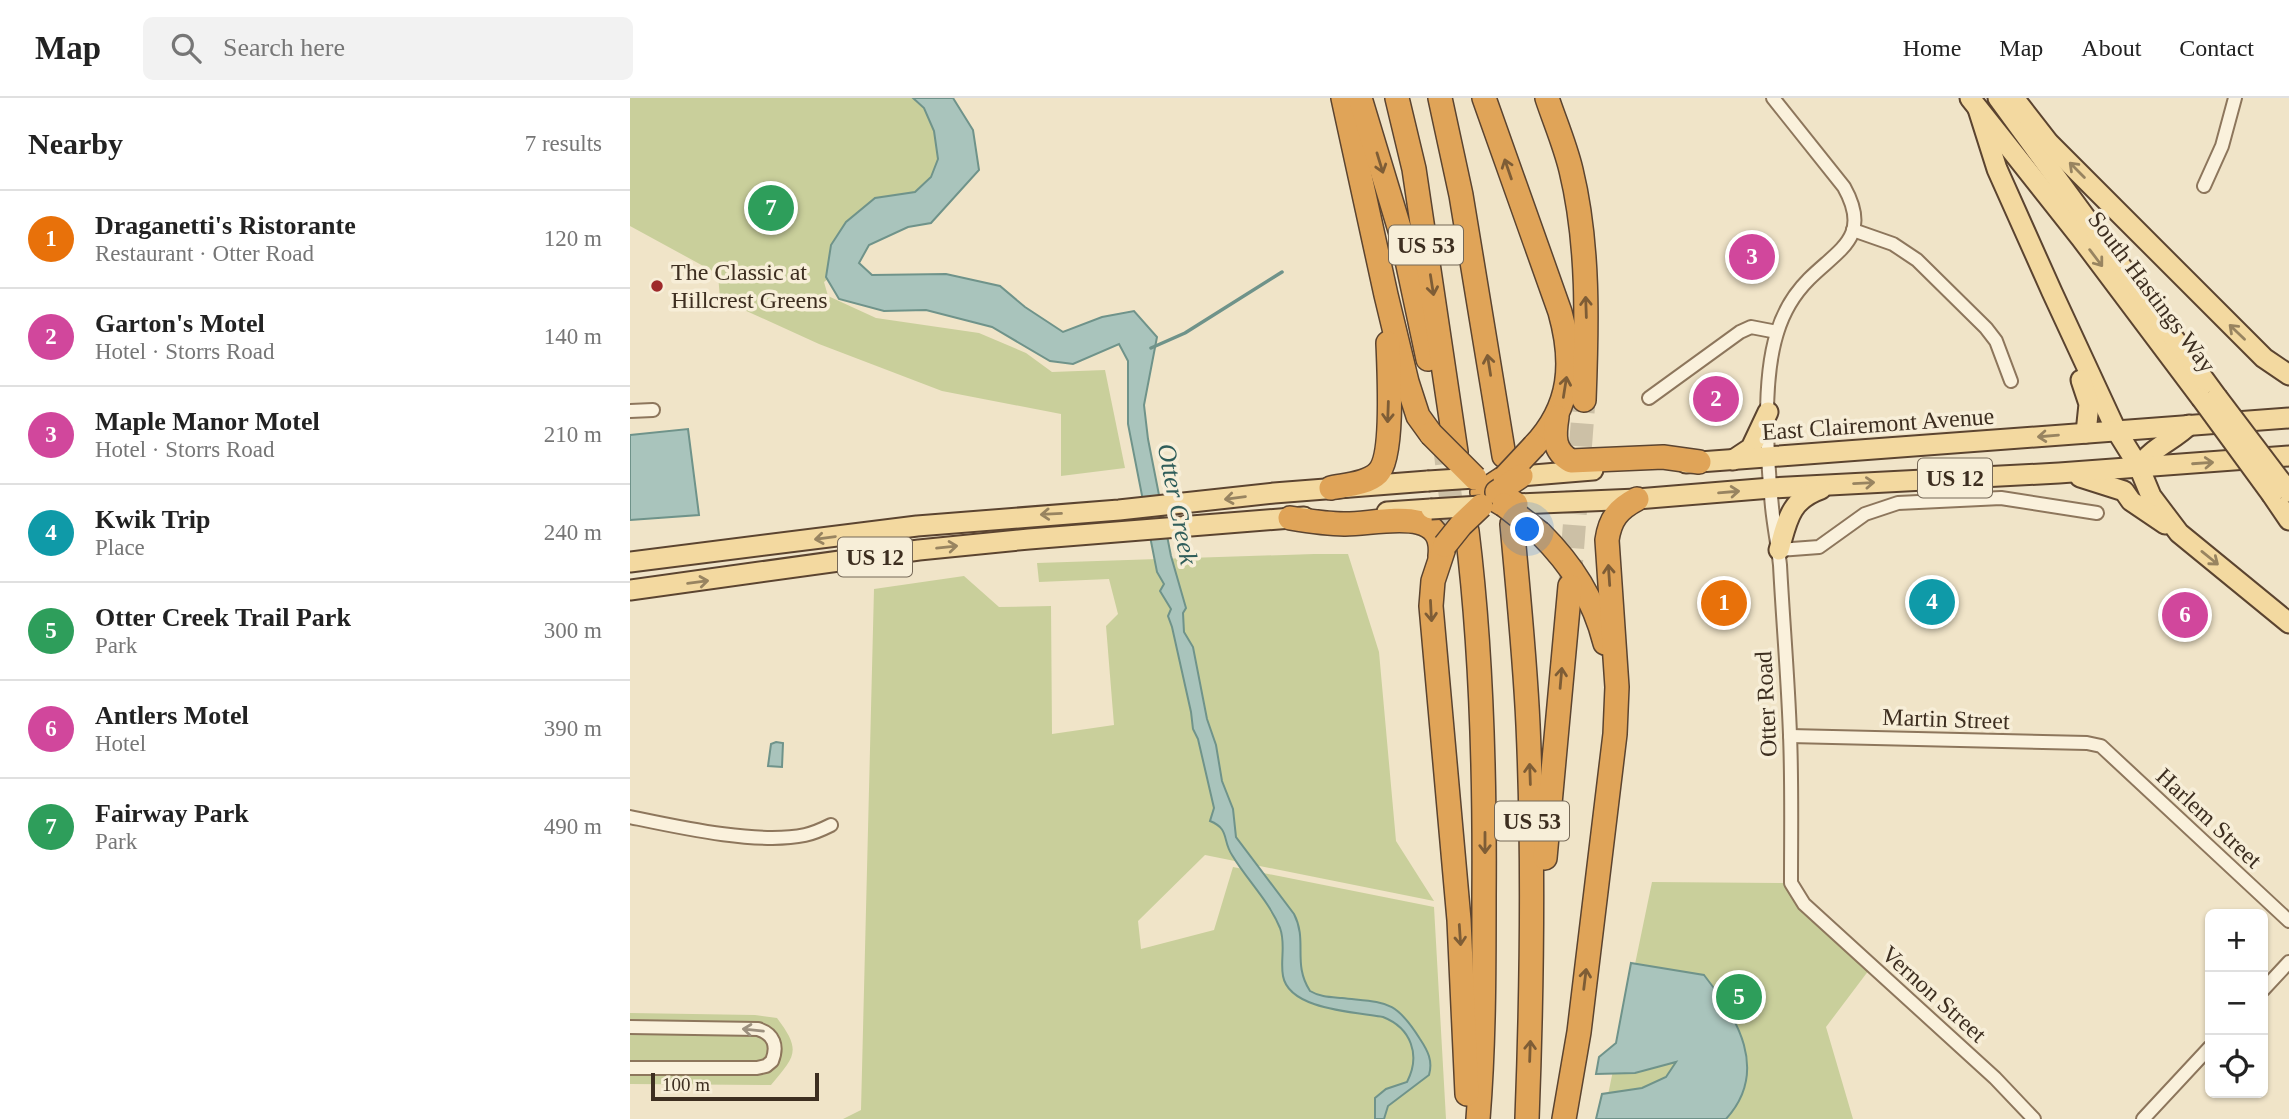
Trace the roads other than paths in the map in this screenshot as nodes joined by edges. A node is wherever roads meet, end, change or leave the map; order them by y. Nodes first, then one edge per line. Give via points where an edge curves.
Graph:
1 (1343, 98) edge
2 (1360, 98) edge
3 (1397, 98) edge
4 (1440, 98) edge
5 (1484, 98) edge
6 (1547, 98) edge
7 (1773, 98) edge
8 (1998, 98) edge
9 (2014, 98) edge
10 (2235, 98) edge
11 (1974, 104) edge
12 (2204, 187) dead end
13 (1853, 230) junction
14 (2052, 292) junction
15 (1386, 295) junction
16 (1777, 332) junction
17 (2289, 375) edge
18 (2011, 381) dead end
19 (2209, 397) junction
20 (1649, 398) dead end
21 (1584, 400) tunnel mouth
22 (630, 411) edge
23 (653, 411) dead end
24 (1768, 412) junction
25 (1558, 417) junction
26 (2289, 418) edge
27 (2189, 425) junction
28 (2116, 430) junction
29 (2086, 433) junction
30 (1444, 442) junction
31 (2289, 456) edge
32 (1770, 457) junction
33 (1732, 460) junction
34 (1699, 462) junction
35 (2140, 467) junction
36 (2059, 473) junction
37 (1831, 485) junction
38 (1331, 488) junction
39 (1771, 488) junction
40 (1496, 490) junction
41 (2280, 494) edge
42 (1637, 499) junction
43 (2097, 513) dead end
44 (1290, 518) junction
45 (2289, 520) edge
46 (2179, 533) junction
47 (1452, 544) junction
48 (1779, 550) junction
49 (728, 551) junction
50 (630, 554) edge
51 (695, 554) junction
52 (630, 562) edge
53 (630, 572) edge
54 (1570, 586) tunnel mouth
55 (630, 590) edge
56 (2289, 623) edge
57 (1790, 736) junction
58 (2101, 746) joint
59 (1612, 765) junction
60 (630, 817) edge
61 (831, 825) dead end
62 (1804, 904) joint
63 (2289, 921) edge
64 (2289, 961) edge
65 (1533, 965) junction
66 (2268, 984) edge
67 (630, 1027) edge
68 (2205, 1052) edge
69 (630, 1068) edge
70 (1468, 1119) edge
71 (1478, 1119) edge
72 (1527, 1119) edge
73 (1564, 1119) edge
74 (2034, 1119) edge
75 (2143, 1119) edge

1 - 15 highway
2 -> 30 highway via 1402,237
3 -> 30 highway, US 53 via 1414,169
40 -> 4 highway, US 53 via 1461,195
25 -> 5 highway via 1567,369 1564,325
21 -> 6 highway via 1584,251 1571,170
7 - 13 street via 1843,187 1852,210
8 - 19 main road, South Hastings Way
17 -> 9 main road via 2264,358 2049,143
10 - 12 street
11 - 14 main road via 1997,169
11 -> 19 main road, South Hastings Way
13 - 16 street, Otter Road via 1843,250 1797,293
13 - 18 street via 1893,244 1917,260 1991,334
14 - 28 main road
14 - 29 main road via 2089,404
15 - 30 highway via 1413,404 1423,425
15 -> 38 highway via 1389,390 1385,461 1369,479
16 - 20 street via 1752,327 1740,332
16 - 24 street, Otter Road
19 - 41 main road, South Hastings Way, bridge
22 - 23 street
24 - 32 street, Otter Road
24 - 33 main road via 1751,448
25 - 34 highway via 1554,439 1571,461 1663,457
25 - 40 highway, bridge
26 - 27 main road, East Clairemont Avenue / US 12
27 - 28 main road, East Clairemont Avenue / US 12
27 - 35 main road
28 - 29 main road, East Clairemont Avenue / US 12
28 - 35 main road
29 -> 32 main road, East Clairemont Avenue / US 12
30 - 40 highway, bridge
35 -> 31 main road, East Clairemont Avenue / US 12
32 - 33 main road, East Clairemont Avenue / US 12
32 - 39 street, Otter Road
33 - 34 main road, East Clairemont Avenue / US 12
34 - 40 main road, East Clairemont Avenue / US 12
35 - 36 main road, East Clairemont Avenue / US 12
35 - 46 main road via 2151,496
37 -> 36 main road, East Clairemont Avenue / US 12
36 - 46 main road via 2124,491 2131,501
37 - 39 main road, East Clairemont Avenue / US 12
37 - 48 main road via 1798,501
38 - 40 main road, East Clairemont Avenue / US 12, bridge via 1429,481
38 -> 49 main road, US 12 via 917,526
42 -> 39 main road, East Clairemont Avenue / US 12
39 - 48 street, Otter Road
40 - 42 main road, East Clairemont Avenue / US 12 via 1544,502
40 - 44 main road, East Clairemont Avenue / US 12, bridge via 1431,509
40 - 47 highway, bridge via 1461,525
40 - 59 highway, bridge via 1572,567 1587,594 1607,662
65 -> 40 highway, US 53 via 1528,722
41 - 45 main road, South Hastings Way
59 -> 42 highway via 1617,687 1607,540 1612,519
43 - 48 street via 2001,498 1898,503 1865,514 1819,547
44 - 47 highway via 1346,525 1417,521
55 -> 44 main road, US 12 via 919,550
46 -> 56 main road
47 -> 70 highway via 1433,581 1431,607 1460,932
47 -> 71 highway, US 53 via 1478,641 1485,804 1484,1034
48 - 57 street, Otter Road
49 - 51 main road, US 12
49 - 53 main road
50 - 51 main road
51 - 52 main road, US 12
65 -> 54 highway
57 - 58 street, Martin Street
57 - 62 street, Otter Road via 1791,883
58 - 63 street, Harlem Street
73 -> 59 highway
60 - 61 street via 751,836 806,835
62 - 74 street, Vernon Street
64 - 66 street
72 -> 65 highway, US 53
69 -> 67 street via 757,1068 766,1066 775,1053 771,1036 758,1029
68 - 75 street

